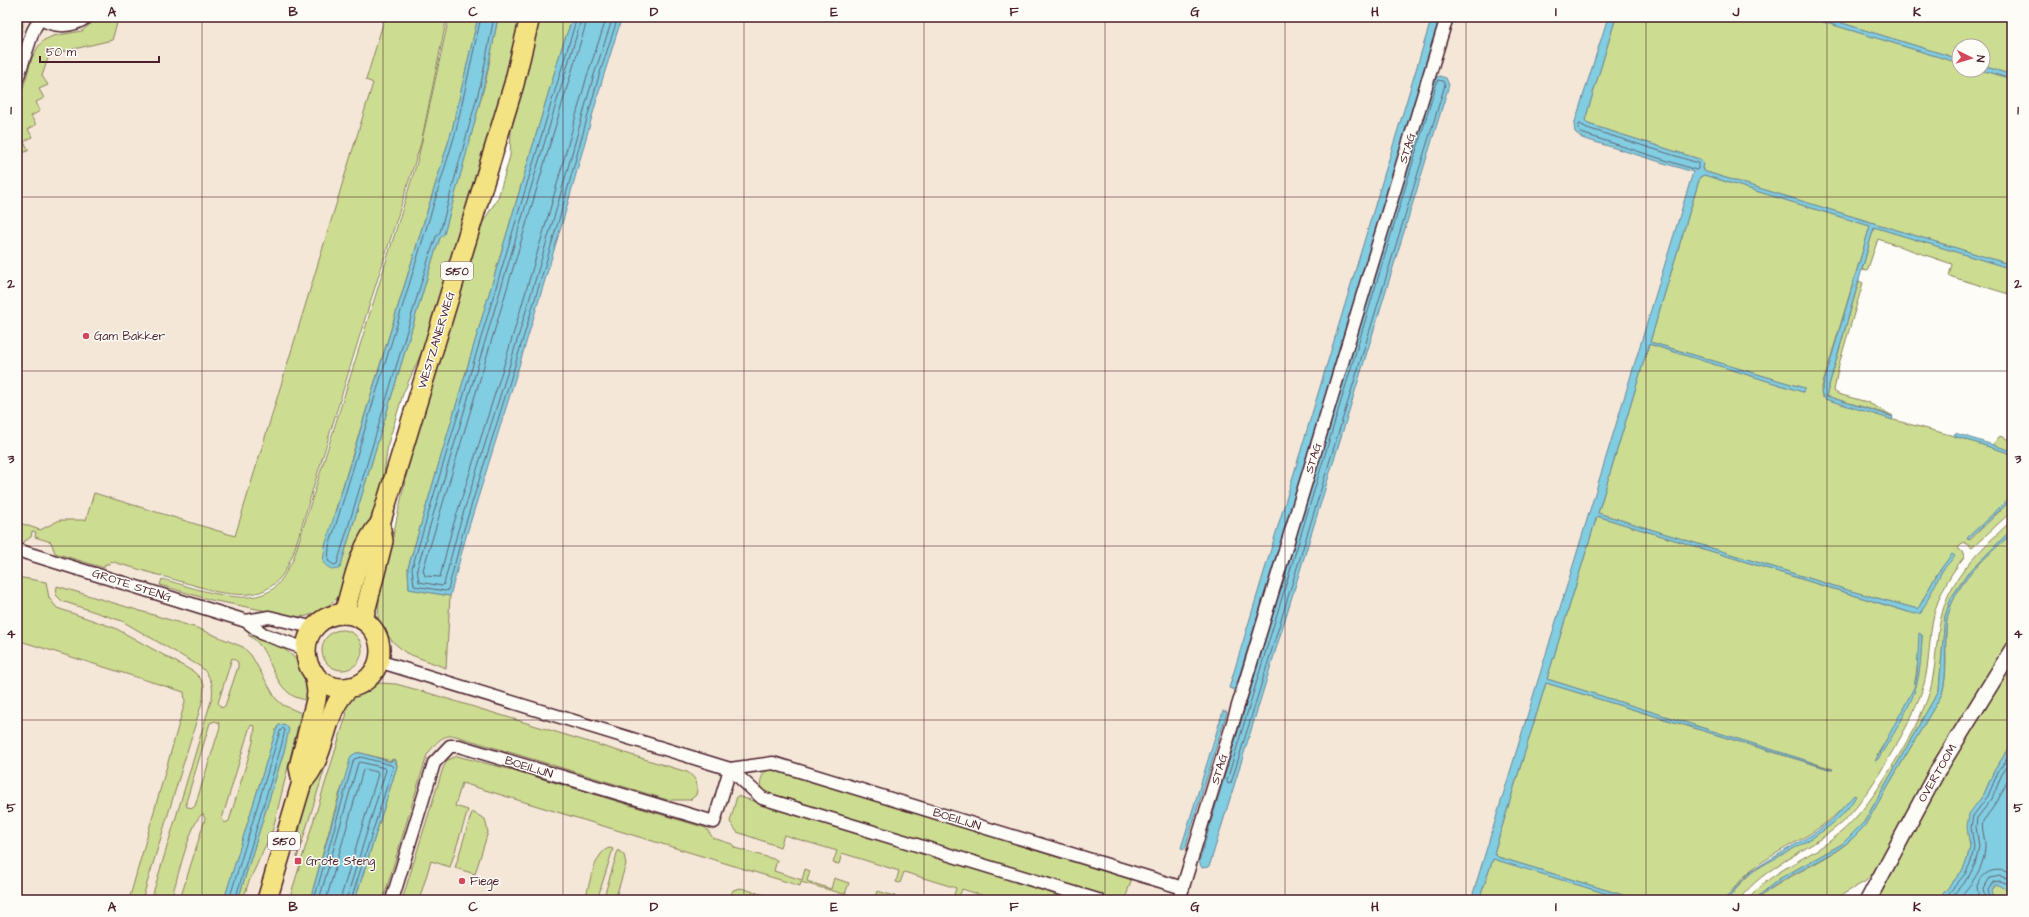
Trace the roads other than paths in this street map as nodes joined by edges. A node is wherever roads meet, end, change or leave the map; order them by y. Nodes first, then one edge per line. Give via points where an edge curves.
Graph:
1 (87, 17) edge
2 (530, 17) edge
3 (1447, 17) edge
4 (39, 18) edge
5 (17, 78) edge
6 (380, 524) junction
7 (17, 550) edge
8 (344, 614) junction
9 (363, 620) junction
10 (246, 621) junction
11 (314, 628) junction
12 (306, 649) junction
13 (2012, 650) edge
14 (378, 662) junction
15 (314, 673) junction
16 (350, 687) junction
17 (730, 769) junction
18 (302, 782) junction
19 (1183, 888) junction
20 (267, 900) edge
21 (392, 900) edge
22 (1098, 900) edge
23 (1179, 900) edge
24 (1868, 900) edge

1 - 4 street via 62,26
2 - 6 main road, WESTZANERWEG / S150 via 512,90
3 - 19 street, STAG
4 - 5 street
6 - 8 main road, WESTZANERWEG / S150 via 371,534
6 - 9 main road, WESTZANERWEG / S150 via 383,541
7 - 10 street, GROTE STENG
8 - 9 main road
8 - 11 main road via 328,617
9 - 14 main road via 376,634 379,643
10 - 11 street, GROTE STENG via 269,617
10 - 12 street, GROTE STENG via 264,634
11 - 12 main road
12 - 15 main road, S150
13 - 24 street, OVERTOOM via 1938,770
14 - 16 main road, S150 via 367,678 360,684
14 - 17 street, BOEILIJN
15 - 16 main road via 333,686
15 - 18 main road, S150 via 317,691 299,767
16 - 18 main road, S150 via 338,699 312,772
17 - 19 street, BOEILIJN via 773,762
17 - 21 street, BOEILIJN via 714,822 459,746 450,746 434,762
17 - 22 street, BOEILIJN via 762,798
18 - 20 main road, S150
19 - 23 street, STAG

